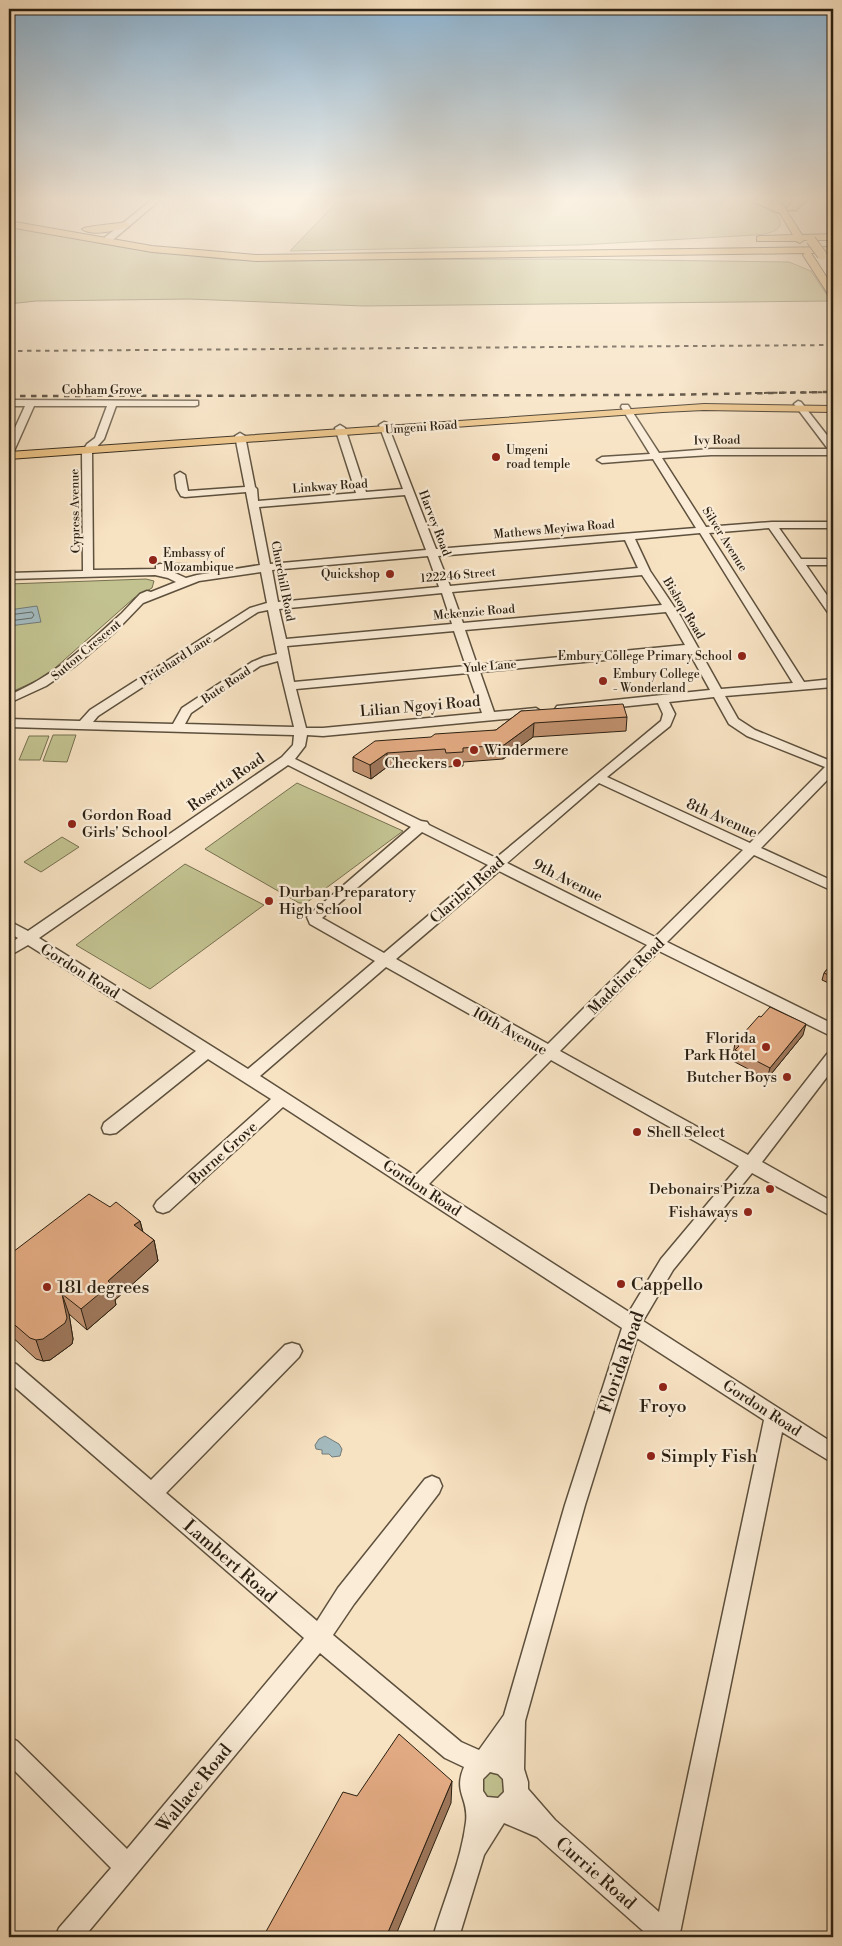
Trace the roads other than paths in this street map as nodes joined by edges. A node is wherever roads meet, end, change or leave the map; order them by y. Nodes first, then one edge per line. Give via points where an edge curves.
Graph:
1 (31, 403) junction
2 (113, 403) junction
3 (195, 403) dead end
4 (9, 404) edge
5 (833, 404) edge
6 (800, 406) junction
7 (626, 409) junction
8 (833, 409) edge
9 (9, 426) edge
10 (20, 427) junction
11 (385, 427) junction
12 (341, 430) junction
13 (240, 438) junction
14 (89, 449) junction
15 (833, 450) edge
16 (9, 451) edge
17 (9, 456) edge
18 (656, 456) junction
19 (602, 460) dead end
20 (180, 475) dead end
21 (252, 489) junction
22 (408, 492) junction
23 (362, 496) junction
24 (254, 504) junction
25 (772, 525) junction
26 (833, 525) edge
27 (703, 530) junction
28 (629, 537) junction
29 (432, 553) junction
30 (798, 562) junction
31 (833, 562) edge
32 (270, 567) junction
33 (224, 568) junction
34 (645, 571) junction
35 (88, 572) junction
36 (9, 576) edge
37 (175, 582) junction
38 (446, 590) junction
39 (828, 598) edge
40 (274, 605) junction
41 (668, 608) junction
42 (833, 612) edge
43 (458, 628) junction
44 (282, 643) junction
45 (692, 648) junction
46 (284, 657) junction
47 (472, 668) junction
48 (833, 683) edge
49 (820, 685) junction
50 (289, 686) junction
51 (801, 686) junction
52 (718, 693) junction
53 (833, 695) edge
54 (662, 699) junction
55 (9, 701) edge
56 (489, 716) junction
57 (11, 722) edge
58 (84, 724) junction
59 (178, 728) junction
60 (301, 732) junction
61 (287, 760) junction
62 (833, 767) edge
63 (598, 778) junction
64 (422, 826) junction
65 (752, 850) junction
66 (499, 864) junction
67 (833, 886) edge
68 (9, 926) edge
69 (27, 938) junction
70 (658, 943) junction
71 (9, 951) edge
72 (385, 961) junction
73 (833, 1031) edge
74 (207, 1050) junction
75 (549, 1052) junction
76 (833, 1058) edge
77 (249, 1077) junction
78 (283, 1098) junction
79 (110, 1128) dead end
80 (750, 1164) junction
81 (417, 1185) junction
82 (163, 1206) dead end
83 (833, 1210) edge
84 (632, 1324) junction
85 (292, 1351) dead end
86 (9, 1370) edge
87 (775, 1416) junction
88 (833, 1454) edge
89 (432, 1486) dead end
90 (152, 1493) junction
91 (318, 1637) junction
92 (514, 1721) junction
93 (9, 1749) edge
94 (479, 1767) junction
95 (512, 1770) junction
96 (498, 1805) junction
97 (128, 1867) junction
98 (68, 1937) edge
99 (446, 1937) edge
100 (668, 1937) edge

1 - 2 street, Cobham Grove
1 - 4 street, Cobham Grove
1 - 10 street
2 - 3 street, Cobham Grove
2 - 14 street via 99,439
5 - 6 main road, Umgeni Road
6 - 7 main road, Umgeni Road
6 - 8 main road, Umgeni Road
6 - 15 street
7 - 11 main road, Umgeni Road
7 - 18 street, Silver Avenue
9 - 10 street
10 - 16 street
11 - 12 main road, Umgeni Road
11 - 22 street, Harvey Road
12 - 13 main road, Umgeni Road
12 - 23 street
13 - 14 main road, Umgeni Road
13 - 21 street, Churchill Road
14 - 16 main road, Umgeni Road
14 - 17 main road, Umgeni Road
14 - 35 street, Cypress Avenue
15 - 18 street, Ivy Road
18 - 19 street, Ivy Road
18 - 27 street, Silver Avenue
20 - 21 street via 185,494
21 - 24 street, Churchill Road
22 - 23 street, Linkway Road
22 - 29 street, Harvey Road
23 - 24 street, Linkway Road
24 - 32 street, Churchill Road
25 - 26 street, Mathews Meyiwa Road
25 - 27 street, Mathews Meyiwa Road
25 - 30 street
27 - 28 street, Mathews Meyiwa Road
27 - 51 street, Silver Avenue
28 - 29 street, Mathews Meyiwa Road
28 - 34 street, Bishop Road
29 - 32 street, Mathews Meyiwa Road
29 - 38 street, Harvey Road
30 - 31 street
30 - 39 street
32 - 33 street, Mathews Meyiwa Road
32 - 37 street, Mathews Meyiwa Road
32 - 40 street, Churchill Road
33 - 35 street via 196,566
33 - 37 street, Mathews Meyiwa Road
34 - 38 street, 122246 Street
34 - 41 street, Bishop Road
35 - 36 street, Mathews Meyiwa Road
35 - 37 street, Mathews Meyiwa Road
37 - 55 street, Sutton Crescent via 142,600 49,681
38 - 40 street, 122246 Street
38 - 43 street, Harvey Road
39 - 42 street
40 - 44 street, Churchill Road
40 - 58 street, Pritchard Lane via 254,610 94,713
41 - 43 street, Mckenzie Road
41 - 45 street, Bishop Road
43 - 44 street, Mckenzie Road
43 - 47 street, Harvey Road
44 - 46 street, Churchill Road
45 - 47 street, Yule Lane
45 - 52 street, Bishop Road
46 - 50 street, Churchill Road
46 - 59 street, Bute Road via 256,664 186,711
47 - 50 street, Yule Lane
47 - 56 street, Harvey Road
48 - 49 street, Lilian Ngoyi Road
49 - 51 street, Lilian Ngoyi Road
49 - 53 street
50 - 60 street, Churchill Road
51 - 52 street, Lilian Ngoyi Road
52 - 54 street, Lilian Ngoyi Road
52 - 62 street, Bishop Road via 738,726
54 - 56 street, Lilian Ngoyi Road
54 - 63 street, Claribel Road via 669,712 666,723
56 - 60 street, Lilian Ngoyi Road
57 - 58 street, Lilian Ngoyi Road
58 - 59 street, Lilian Ngoyi Road
59 - 60 street, Lilian Ngoyi Road
60 - 61 street, Rosetta Road via 299,746
61 - 64 street, 9th Avenue
61 - 69 street, Rosetta Road
62 - 65 street, Madeline Road
63 - 65 street, 8th Avenue
63 - 66 street, Claribel Road
64 - 66 street, 9th Avenue
64 - 72 street, 10th Avenue via 314,917 319,924
65 - 67 street, 8th Avenue
65 - 70 street, Madeline Road
66 - 70 street, 9th Avenue
66 - 72 street, Claribel Road
68 - 69 street, Gordon Road
69 - 71 street, Rosetta Road
69 - 74 street, Gordon Road
70 - 73 street, 9th Avenue
70 - 75 street, Madeline Road
72 - 75 street, 10th Avenue
72 - 77 street, Claribel Road
74 - 77 street, Gordon Road
74 - 79 street
75 - 80 street, 10th Avenue
75 - 81 street, Madeline Road
76 - 80 street, Florida Road
77 - 78 street, Gordon Road
78 - 81 street, Gordon Road
78 - 82 street, Burne Grove
80 - 83 street, 10th Avenue
80 - 84 street, Florida Road via 659,1274
81 - 84 street, Gordon Road
84 - 87 street, Gordon Road
84 - 92 street, Florida Road via 572,1517
85 - 90 street
86 - 90 street, Lambert Road
87 - 88 street, Gordon Road
87 - 100 street
89 - 91 street, Wallace Road
90 - 91 street, Lambert Road
91 - 94 street, Lambert Road via 453,1750
91 - 97 street, Wallace Road
92 - 94 street, Florida Road
92 - 95 street, Florida Road
93 - 97 street
94 - 95 street via 497,1760
94 - 96 street via 470,1789
95 - 96 street via 516,1781
96 - 99 street via 490,1827 473,1851
96 - 100 street, Currie Road via 546,1829
97 - 98 street, Wallace Road

